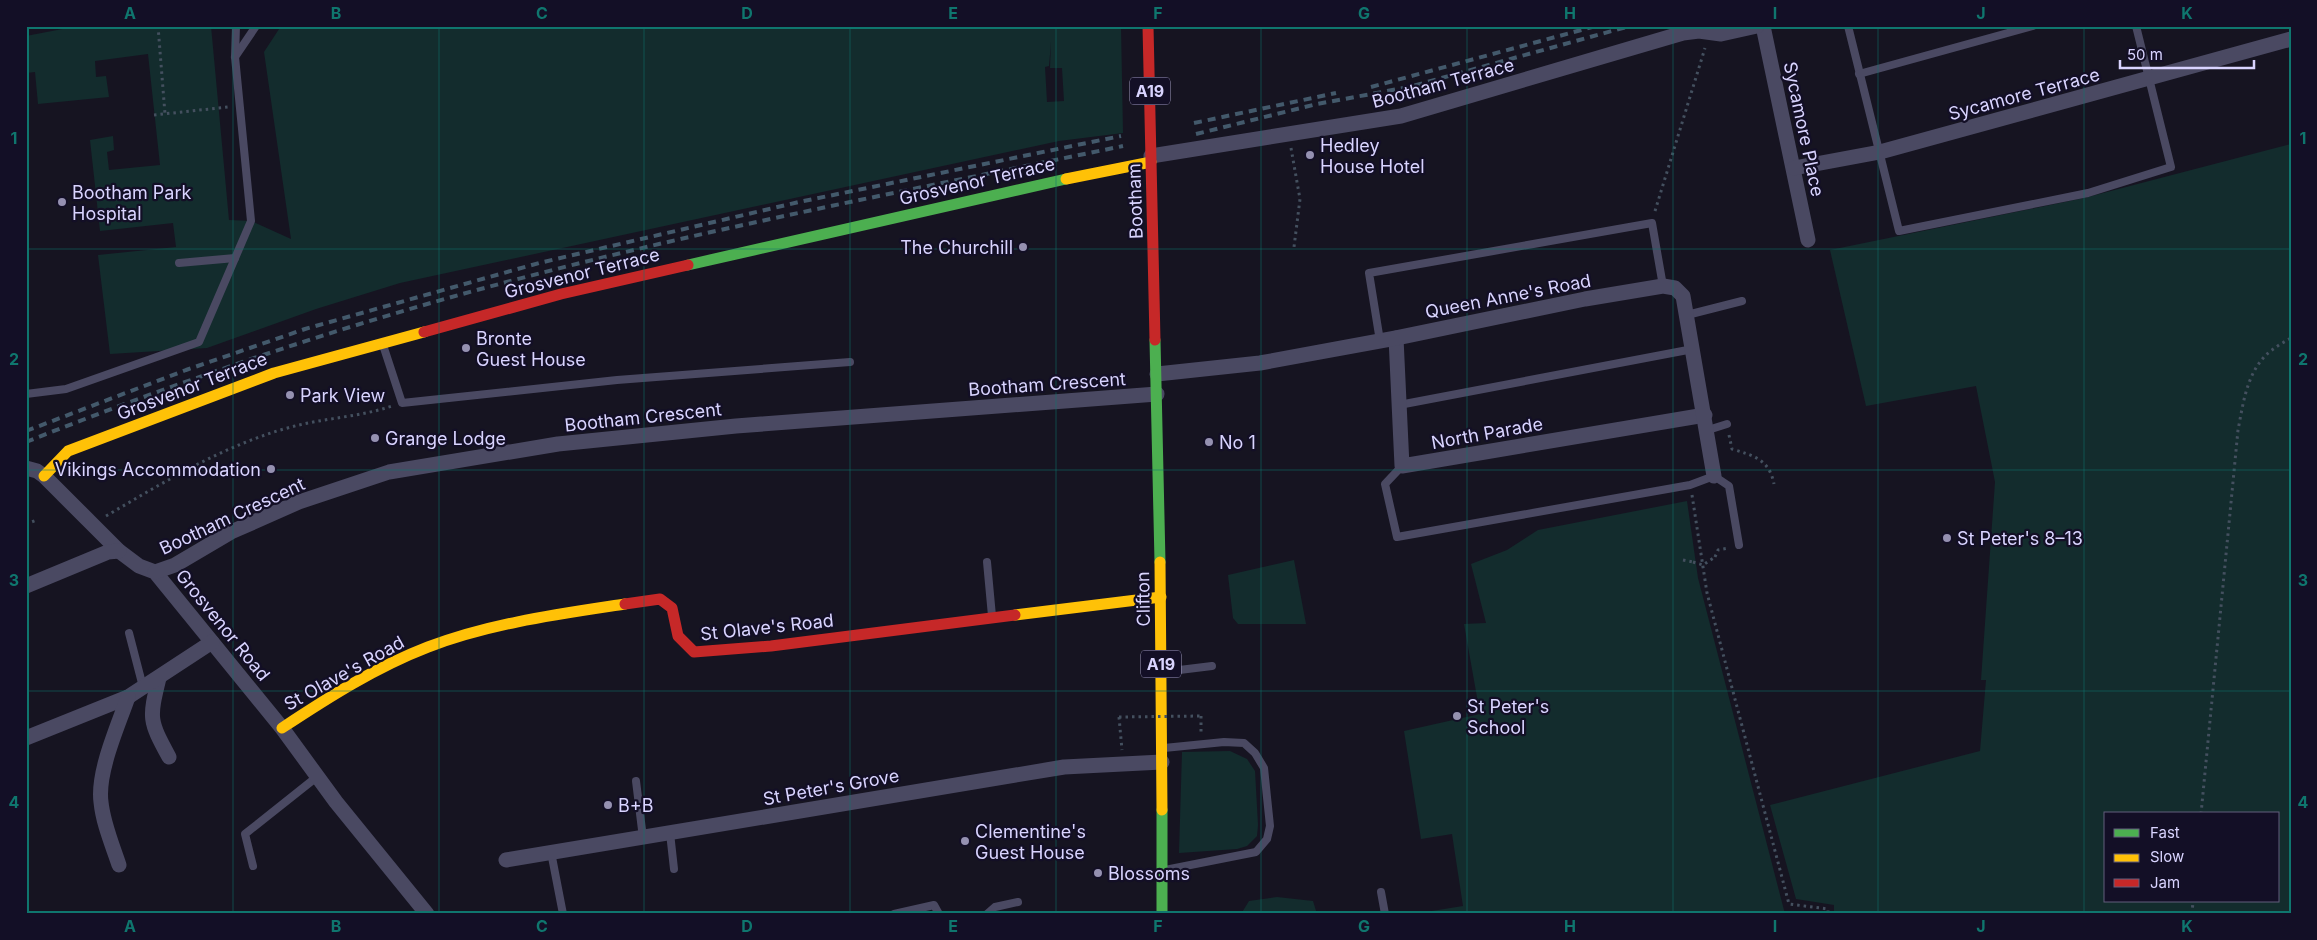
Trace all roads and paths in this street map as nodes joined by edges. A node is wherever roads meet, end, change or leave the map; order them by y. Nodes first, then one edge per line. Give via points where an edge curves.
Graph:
1 (158, 26) edge
2 (236, 26) edge
3 (256, 26) edge
4 (1148, 26) edge
5 (1757, 26) edge
6 (1763, 26) edge
7 (1848, 26) edge
8 (2033, 26) edge
9 (2136, 26) edge
10 (1710, 34) junction
11 (2291, 39) edge
12 (235, 57) junction
13 (1859, 74) junction
14 (2150, 79) junction
15 (216, 108) dead end
16 (165, 114) junction
17 (154, 115) dead end
18 (1289, 135) junction
19 (1880, 152) junction
20 (1151, 159) junction
21 (1794, 168) junction
22 (1652, 223) junction
23 (1808, 240) dead end
24 (1294, 247) dead end
25 (235, 258) junction
26 (179, 263) dead end
27 (1663, 286) junction
28 (1742, 301) dead end
29 (1687, 314) junction
30 (1396, 338) junction
31 (2291, 338) edge
32 (1380, 341) junction
33 (383, 343) junction
34 (1693, 349) junction
35 (850, 362) dead end
36 (1157, 374) junction
37 (26, 394) edge
38 (1157, 394) junction
39 (402, 403) junction
40 (1399, 405) junction
41 (1707, 422) junction
42 (1727, 424) joint
43 (1402, 466) junction
44 (26, 468) edge
45 (44, 476) junction
46 (1714, 476) junction
47 (1774, 484) dead end
48 (1690, 485) junction
49 (37, 520) dead end
50 (26, 524) edge
51 (95, 526) junction
52 (1739, 545) dead end
53 (119, 551) junction
54 (1715, 557) dead end
55 (1683, 560) dead end
56 (987, 562) dead end
57 (155, 572) junction
58 (26, 586) edge
59 (1161, 597) junction
60 (992, 618) junction
61 (128, 633) dead end
62 (212, 642) junction
63 (1212, 666) dead end
64 (1161, 672) junction
65 (159, 678) junction
66 (143, 687) junction
67 (128, 698) junction
68 (282, 728) junction
69 (1202, 734) dead end
70 (26, 738) edge
71 (1122, 748) dead end
72 (1162, 755) junction
73 (169, 757) dead end
74 (318, 776) junction
75 (636, 781) dead end
76 (2202, 812) edge
77 (670, 833) junction
78 (643, 838) junction
79 (551, 852) junction
80 (506, 860) dead end
81 (120, 865) dead end
82 (253, 866) dead end
83 (674, 868) dead end
84 (1162, 871) junction
85 (1381, 892) dead end
86 (1018, 902) dead end
87 (427, 914) edge
88 (563, 914) edge
89 (894, 914) edge
90 (939, 914) edge
91 (987, 914) edge
92 (1162, 914) edge
93 (1385, 914) edge
94 (1828, 914) edge

1 - 16 path
2 - 12 lane
3 - 12 lane
4 - 20 street, Bootham / A19
5 - 10 street, Bootham Terrace via 1737,32
6 - 21 street, Sycamore Place
7 - 13 lane
8 - 13 lane
9 - 14 lane
10 - 18 street, Bootham Terrace via 1699,31 1683,33 1401,116
10 - 22 path
11 - 14 street, Sycamore Terrace
12 - 25 lane via 251,221
13 - 19 lane
14 - 19 street, Sycamore Terrace
14 - 19 lane via 2171,167 2088,194 1899,231
15 - 16 path
16 - 17 path
18 - 20 street, Bootham Terrace
18 - 24 path via 1300,199
19 - 21 street, Sycamore Terrace
20 - 33 street, Grosvenor Terrace via 561,294
20 - 36 street, Bootham / A19
21 - 23 street, Sycamore Place
22 - 27 lane
22 - 32 lane via 1370,272
25 - 26 lane
25 - 37 lane via 199,342 66,389
27 - 29 street via 1675,288 1683,296
27 - 30 street, Queen Anne's Road
28 - 29 lane
29 - 34 street
30 - 32 street, Queen Anne's Road
30 - 40 street
31 - 76 path via 2266,354 2254,369 2238,430
32 - 36 street, Queen Anne's Road via 1260,363
33 - 39 lane
33 - 45 street, Grosvenor Terrace via 274,373 68,451
34 - 40 lane
34 - 41 street
35 - 39 lane via 617,380
36 - 38 street, Clifton / A19
38 - 57 street, Bootham Crescent via 617,438 558,444 389,472 299,502 231,532 175,565
38 - 59 street, Clifton / A19
39 - 51 path via 292,426 233,447 106,516
40 - 43 street
41 - 42 lane
41 - 43 street, North Parade
41 - 46 street
42 - 47 path via 1732,449 1759,457 1772,474
43 - 48 lane via 1385,484 1397,537
44 - 45 street
45 - 51 street, Grosvenor Road
46 - 48 lane
46 - 52 lane via 1729,486
48 - 94 path via 1707,593 1789,904 1828,909
49 - 50 path
51 - 53 street, Grosvenor Road
53 - 57 street, Grosvenor Road via 139,566
53 - 58 street via 108,552
54 - 55 path, bridge via 1703,565
56 - 60 lane
57 - 62 street, Grosvenor Road
59 - 60 street, St Olave's Road
59 - 64 street, Clifton / A19
60 - 68 street, St Olave's Road via 771,646 694,652 678,636 672,608 660,599 512,623 450,639 386,665
61 - 66 lane
62 - 65 street
62 - 68 street, Grosvenor Road
63 - 64 lane
64 - 72 street, Clifton / A19
65 - 66 street
65 - 73 street via 151,710 154,728
66 - 67 street
67 - 70 street
67 - 81 street via 108,753 100,800
68 - 74 street, Grosvenor Road
69 - 71 path, bridge via 1201,716 1119,717
72 - 77 street, St Peter's Grove via 1064,767
72 - 84 street, Clifton / A19
72 - 84 lane via 1224,742 1244,744 1255,753 1264,768 1270,826 1267,839 1256,852
74 - 82 lane via 245,834
74 - 87 street, Grosvenor Road
75 - 78 lane
77 - 78 street, St Peter's Grove
77 - 83 lane
78 - 79 street, St Peter's Grove
79 - 80 street, St Peter's Grove
79 - 88 lane
84 - 92 street, Clifton / A19
85 - 93 lane
86 - 91 lane via 995,907
89 - 90 lane via 934,905

